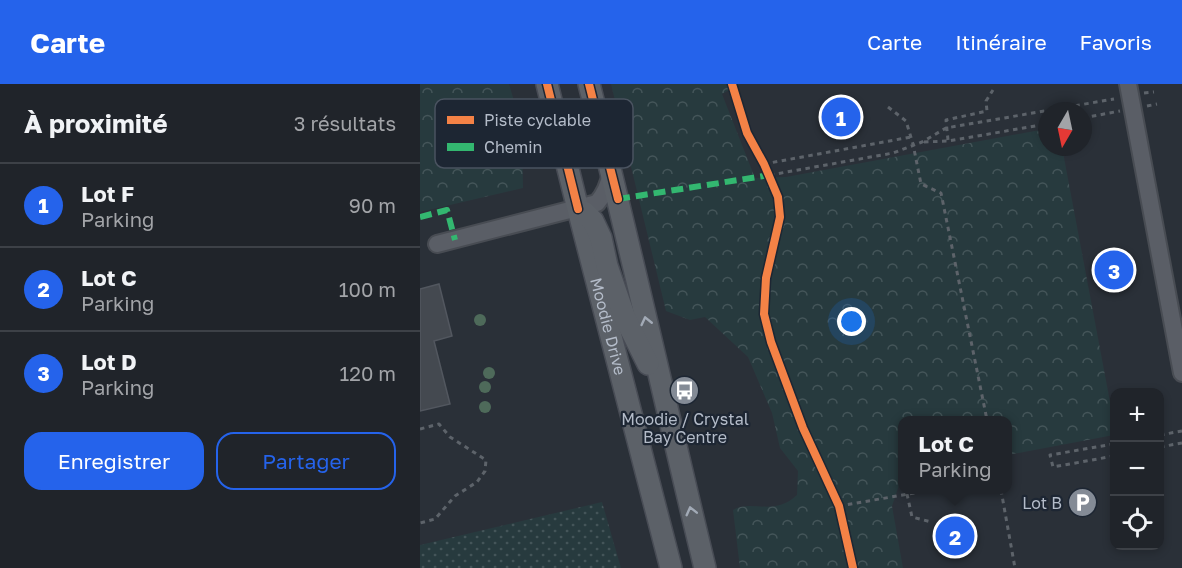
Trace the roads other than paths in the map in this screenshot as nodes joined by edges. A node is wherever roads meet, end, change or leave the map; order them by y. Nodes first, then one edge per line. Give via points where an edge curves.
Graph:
1 (547, 84) edge
2 (589, 84) edge
3 (1129, 90) edge
4 (551, 99) edge
5 (593, 99) edge
6 (568, 168) edge
7 (610, 168) edge
8 (611, 172) junction
9 (578, 209) junction
10 (437, 244) dead end
11 (1182, 373) edge
12 (663, 395) junction
13 (671, 568) edge
14 (705, 568) edge

1 - 4 main road, Moodie Drive
2 - 5 main road
3 - 11 lane
6 - 9 main road, Moodie Drive
7 - 8 main road
8 - 9 lane via 602,198
12 -> 8 main road
9 - 10 lane
9 - 12 main road via 593,221 601,238 625,318
9 - 13 main road, Moodie Drive
14 -> 12 main road

